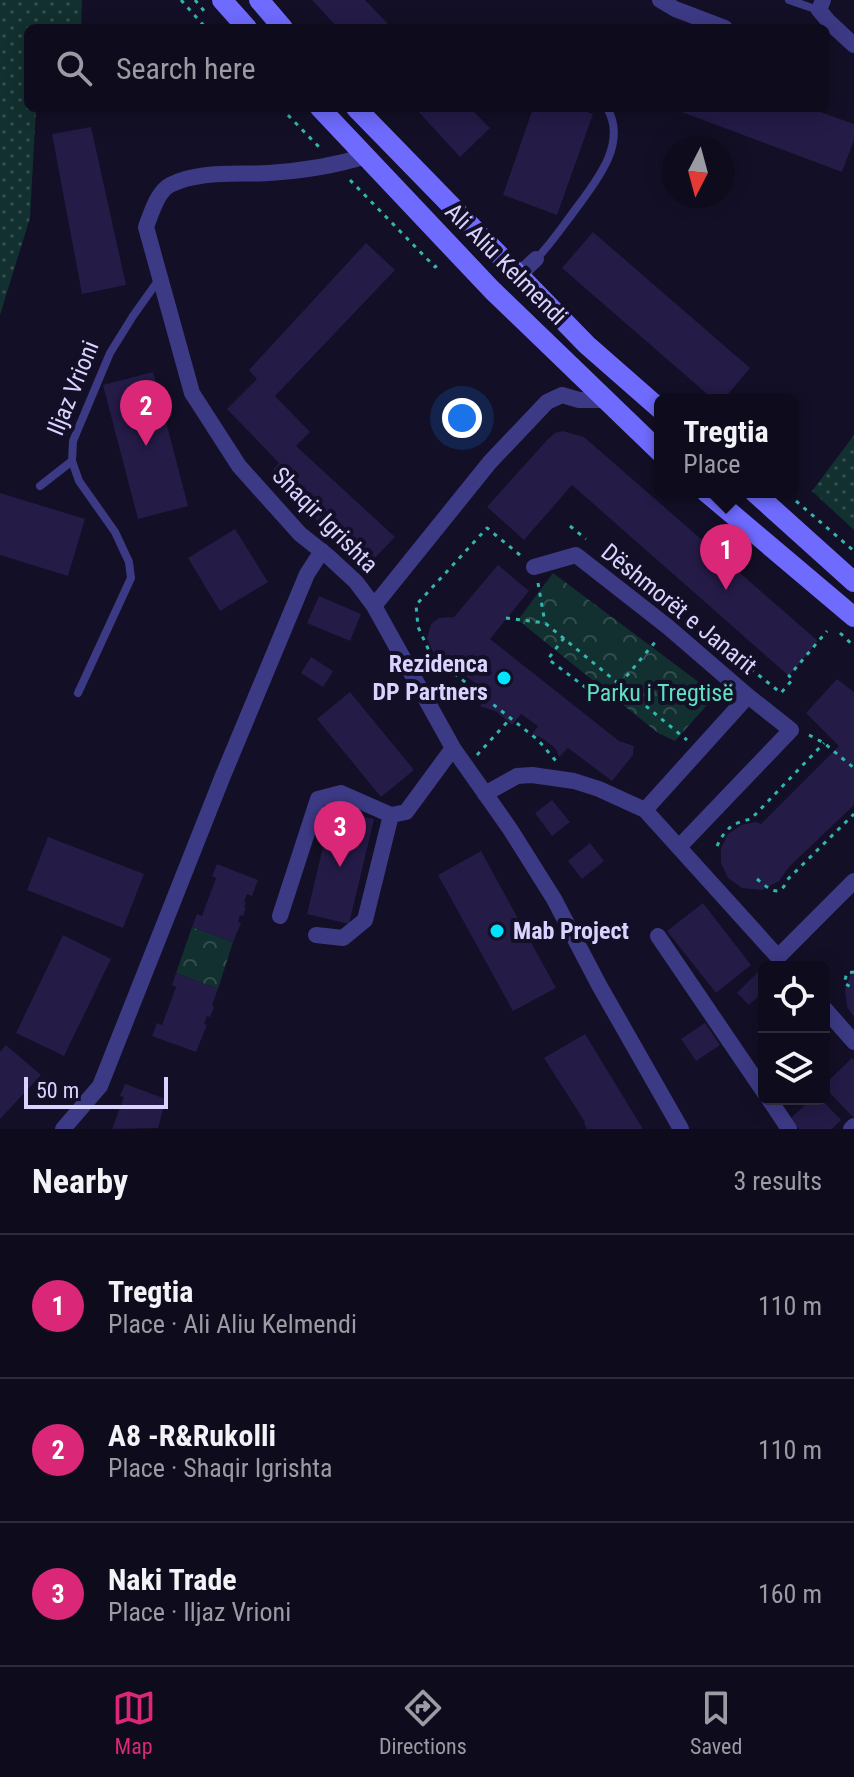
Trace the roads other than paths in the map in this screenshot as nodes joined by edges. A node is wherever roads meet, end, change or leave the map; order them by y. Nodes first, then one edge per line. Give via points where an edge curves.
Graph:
1 (222, 0) edge
2 (259, 0) edge
3 (660, 0) edge
4 (789, 0) edge
5 (821, 5) edge
6 (243, 24) edge
7 (280, 24) edge
8 (714, 24) edge
9 (854, 45) edge
10 (324, 112) edge
11 (360, 112) edge
12 (609, 112) edge
13 (366, 156) junction
14 (536, 259) joint
15 (518, 276) junction
16 (160, 278) junction
17 (606, 400) junction
18 (654, 404) edge
19 (654, 446) edge
20 (72, 461) junction
21 (40, 486) dead end
22 (713, 498) edge
23 (761, 498) edge
24 (322, 551) junction
25 (534, 567) dead end
26 (854, 582) edge
27 (374, 606) junction
28 (854, 617) edge
29 (78, 693) dead end
30 (748, 696) junction
31 (453, 748) junction
32 (485, 794) junction
33 (645, 810) junction
34 (391, 815) junction
35 (679, 847) junction
36 (854, 881) edge
37 (280, 916) dead end
38 (316, 935) dead end
39 (658, 936) dead end
40 (781, 961) edge
41 (783, 961) edge
42 (830, 1015) edge
43 (854, 1042) edge
44 (758, 1083) edge
45 (773, 1105) edge
46 (63, 1129) edge
47 (681, 1129) edge
48 (789, 1129) edge

1 - 6 main road
2 - 7 main road
3 - 8 street
4 - 5 lane
5 - 9 street via 829,22
10 - 13 main road, Ali Aliu Kelmendi
11 - 15 main road, Ali Aliu Kelmendi
12 - 14 lane via 614,126 610,155 591,190
13 - 16 street, Shaqir Igrishta via 270,173 200,176 168,186 146,227
13 - 17 main road, Ali Aliu Kelmendi via 492,290
14 - 15 street
15 - 18 main road, Ali Aliu Kelmendi
16 - 20 lane, Iljaz Vrioni via 110,353 73,441
16 - 24 street, Shaqir Igrishta via 192,393 239,466
17 - 19 main road, Ali Aliu Kelmendi
17 - 27 street via 562,395 547,402 490,462
20 - 21 lane
20 - 29 lane, Iljaz Vrioni via 79,481 115,532 131,578
22 - 28 main road
23 - 26 main road
24 - 27 street, Shaqir Igrishta
24 - 46 street via 307,574 222,778 100,1086
25 - 30 street, Dëshmorët e Janarit via 576,555
27 - 31 street, Shaqir Igrishta
30 - 33 street, Dëshmorët e Janarit
30 - 35 street, Dëshmorët e Janarit via 791,730
31 - 32 street, Shaqir Igrishta
31 - 34 street via 406,812
32 - 33 street via 517,776 532,775 574,781
32 - 47 street, Shaqir Igrishta via 554,899
33 - 35 street
34 - 37 street via 341,793 318,799
34 - 38 street via 365,920 343,938
35 - 40 street
36 - 41 street
39 - 44 street
42 - 43 street
45 - 48 street

